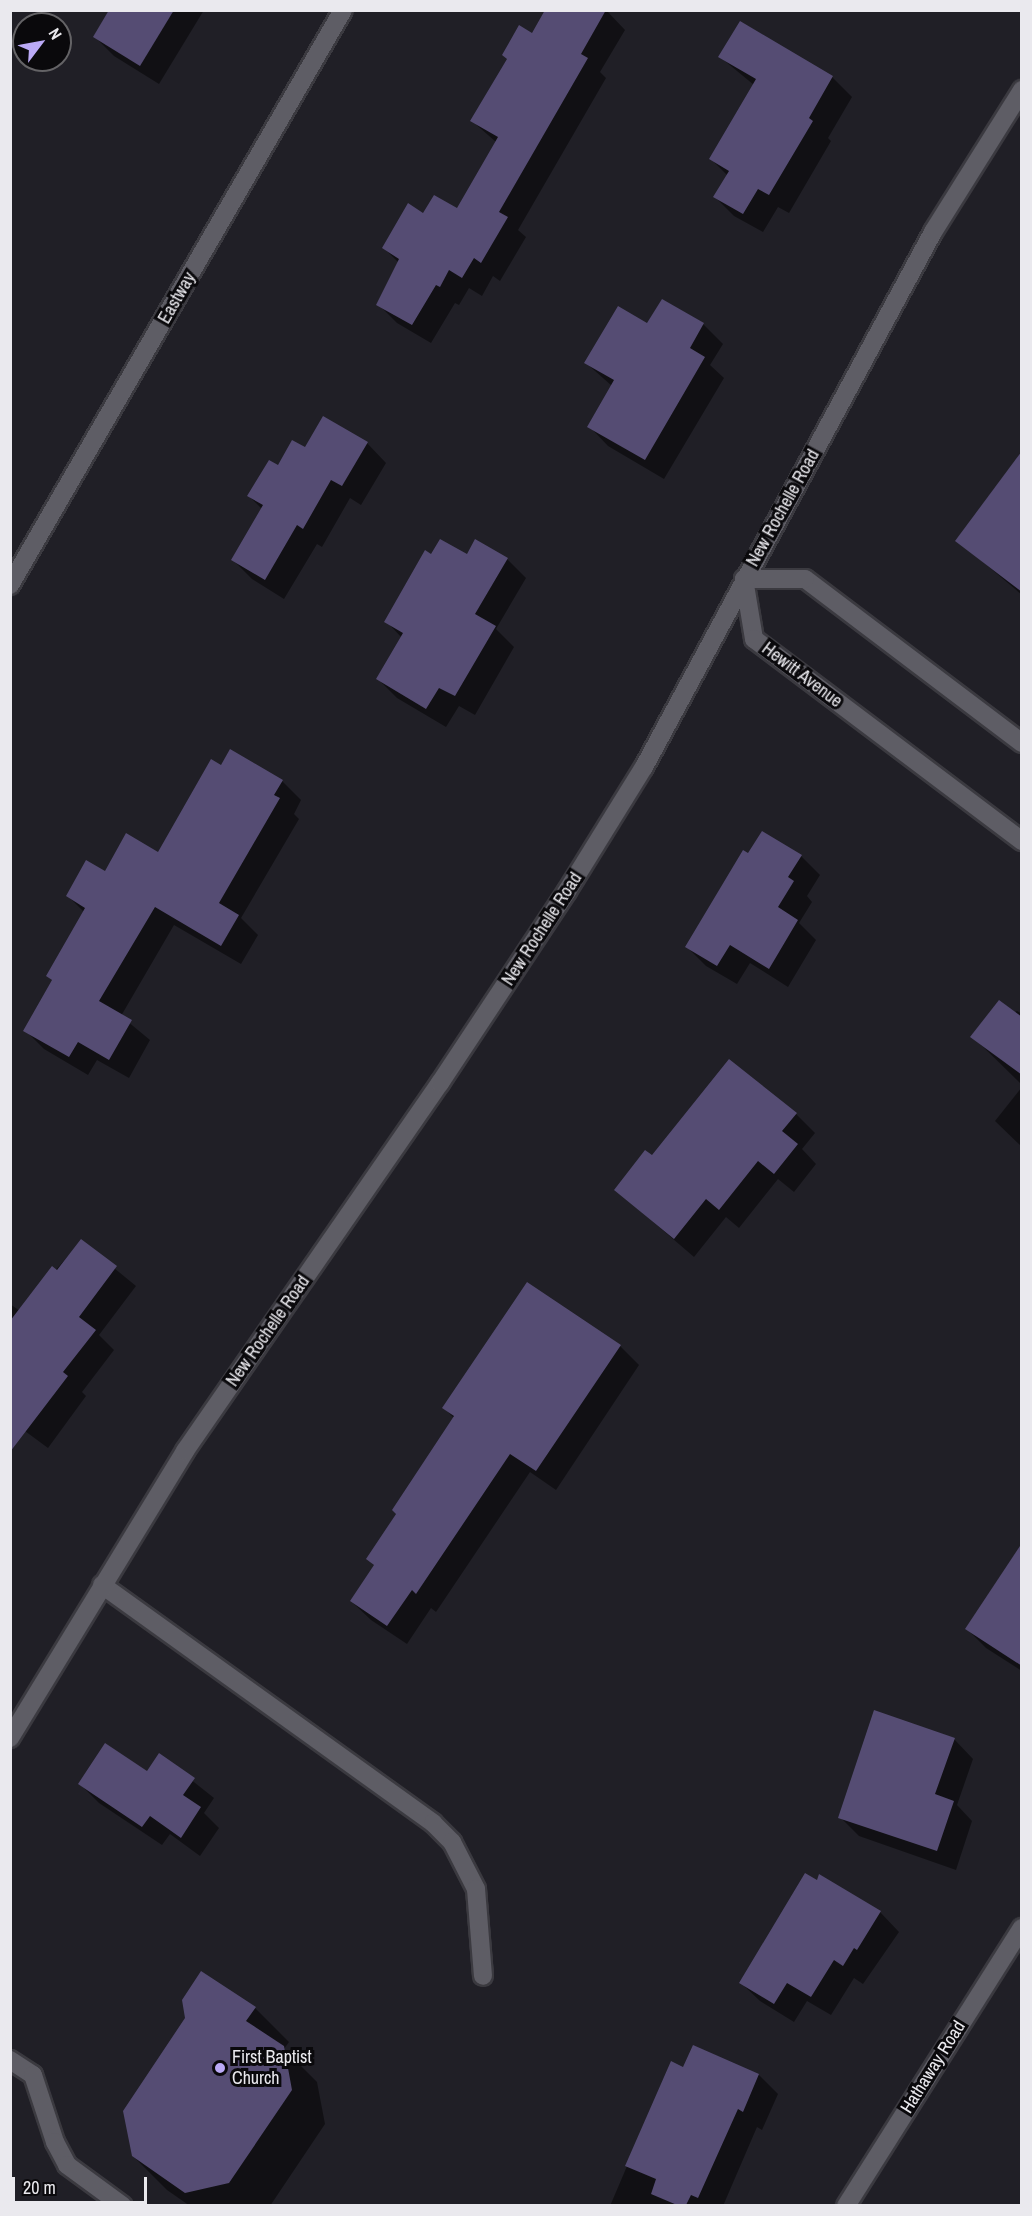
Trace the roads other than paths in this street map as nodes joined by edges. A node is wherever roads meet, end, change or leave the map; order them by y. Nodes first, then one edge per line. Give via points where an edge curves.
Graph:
1 (344, 10) edge
2 (1022, 90) edge
3 (744, 579) junction
4 (10, 585) edge
5 (1022, 743) edge
6 (1022, 841) edge
7 (102, 1585) junction
8 (10, 1738) edge
9 (1022, 1928) edge
10 (483, 1976) dead end
11 (10, 2060) edge
12 (123, 2205) edge
13 (846, 2205) edge

1 - 4 main road, Eastway
2 - 3 main road, New Rochelle Road via 933,232
3 - 5 main road via 805,579
3 - 6 main road, Hewitt Avenue via 754,639
3 - 7 main road, New Rochelle Road via 644,767 567,891 185,1451
7 - 8 main road, New Rochelle Road
7 - 10 main road via 433,1823 452,1842 476,1888
9 - 13 main road, Hathaway Road
11 - 12 main road via 33,2075 66,2165

